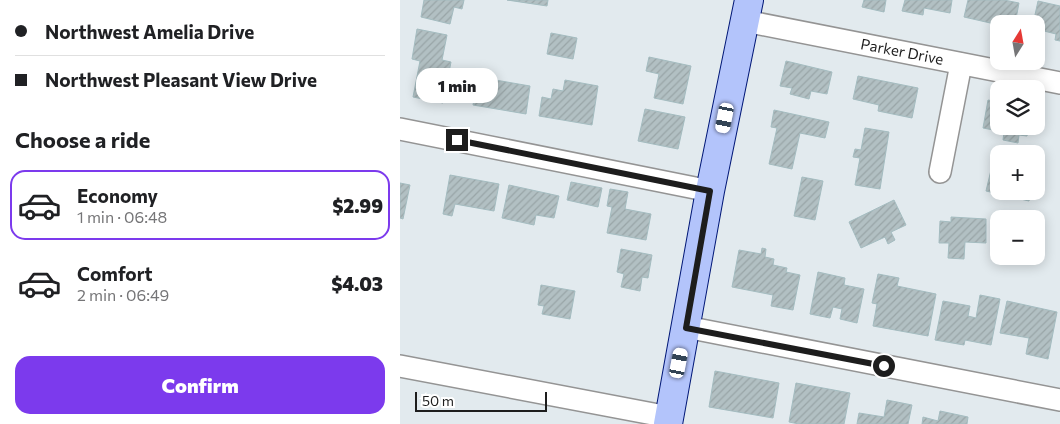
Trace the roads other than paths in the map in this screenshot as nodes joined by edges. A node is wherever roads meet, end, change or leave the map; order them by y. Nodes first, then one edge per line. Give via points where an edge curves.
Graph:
1 (747, 10) edge
2 (961, 64) junction
3 (1060, 84) edge
4 (400, 129) edge
5 (940, 172) dead end
6 (710, 191) junction
7 (686, 328) junction
8 (400, 366) edge
9 (1060, 400) edge
10 (668, 420) edge

1 - 2 street, Parker Drive
1 - 6 main road
2 - 3 street, Parker Drive
2 - 5 street
4 - 6 street
6 - 7 main road
7 - 9 street
7 - 10 main road
8 - 10 street

